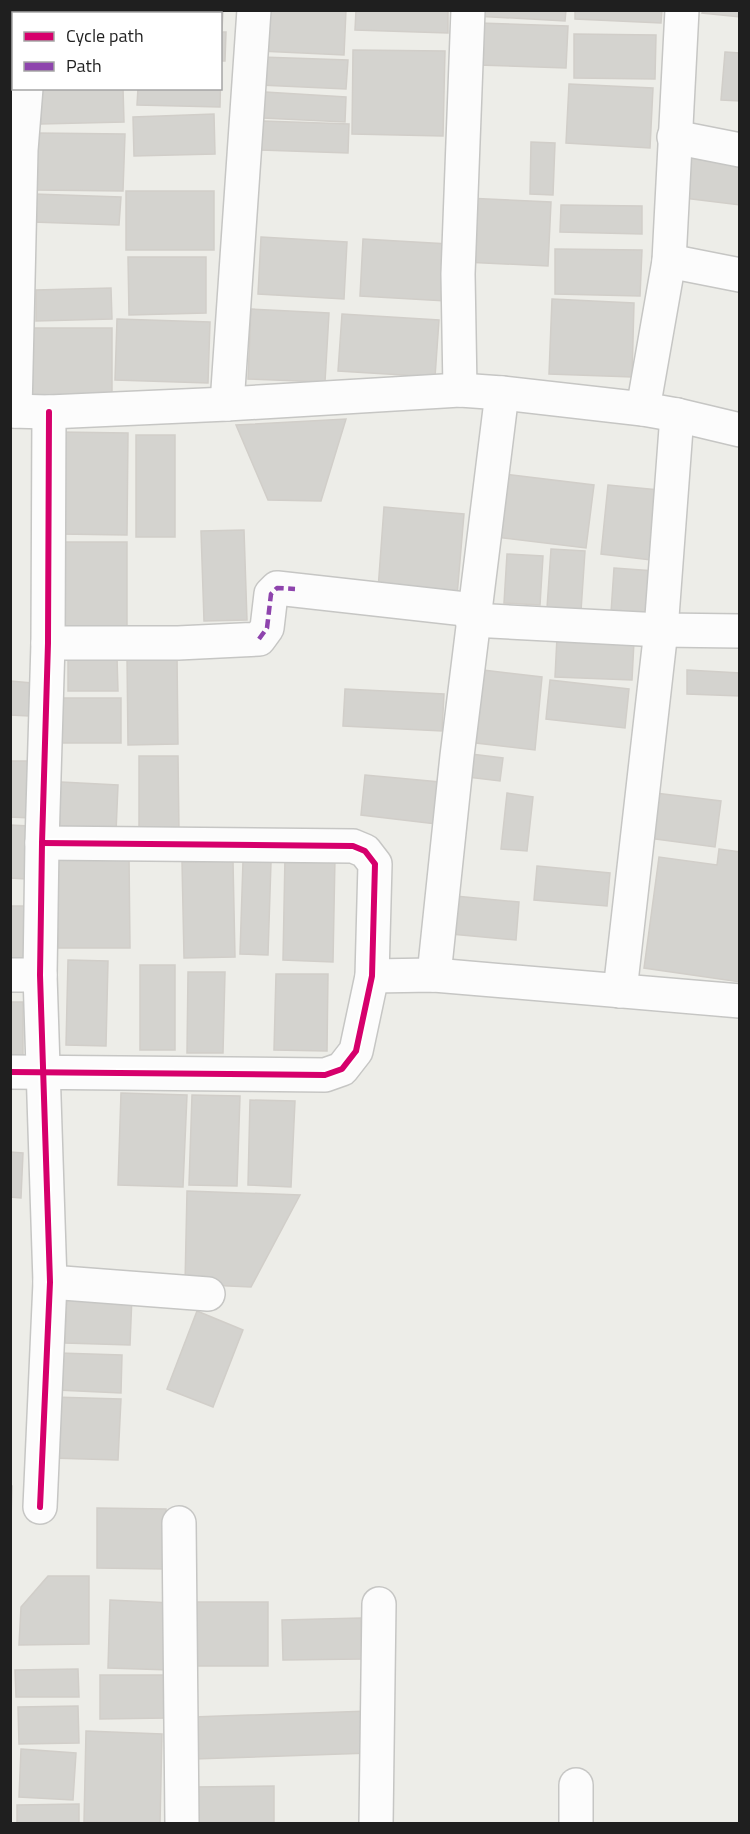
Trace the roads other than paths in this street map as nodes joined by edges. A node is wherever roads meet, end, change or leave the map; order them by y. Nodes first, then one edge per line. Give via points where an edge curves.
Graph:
1 (254, 10) edge
2 (468, 10) edge
3 (682, 10) edge
4 (26, 90) edge
5 (674, 138) junction
6 (16, 150) edge
7 (740, 150) edge
8 (669, 261) junction
9 (740, 275) edge
10 (460, 390) junction
11 (502, 393) junction
12 (227, 404) junction
13 (643, 409) junction
14 (13, 411) edge
15 (49, 412) junction
16 (677, 415) junction
17 (740, 430) edge
18 (473, 615) junction
19 (661, 630) junction
20 (740, 631) edge
21 (48, 643) junction
22 (42, 843) junction
23 (25, 975) edge
24 (434, 975) junction
25 (372, 976) junction
26 (620, 991) junction
27 (740, 1001) edge
28 (10, 1072) edge
29 (43, 1073) junction
30 (50, 1282) junction
31 (208, 1294) dead end
32 (40, 1507) dead end
33 (179, 1523) dead end
34 (379, 1604) dead end
35 (576, 1785) dead end
36 (182, 1824) edge
37 (376, 1824) edge
38 (576, 1824) edge

1 - 12 street
2 - 10 street via 458,274
3 - 5 street
4 - 6 street
5 - 7 street
5 - 8 street
6 - 14 street
8 - 9 street
8 - 13 street
10 - 11 street
10 - 12 street
11 - 13 street
11 - 18 street
12 - 15 street
13 - 16 street
14 - 15 street
15 - 21 street
16 - 17 street
16 - 19 street
18 - 19 street
18 - 21 street via 277,588 271,594 267,628 259,639
18 - 24 street
19 - 20 street
19 - 26 street
21 - 22 street
22 - 23 street
22 - 25 street via 353,846 364,850 375,864
23 - 29 street
24 - 25 street
24 - 26 street
25 - 29 street via 356,1051 342,1069 325,1075
26 - 27 street
28 - 29 street
29 - 30 street
30 - 31 street
30 - 32 street
33 - 36 street
34 - 37 street
35 - 38 street

